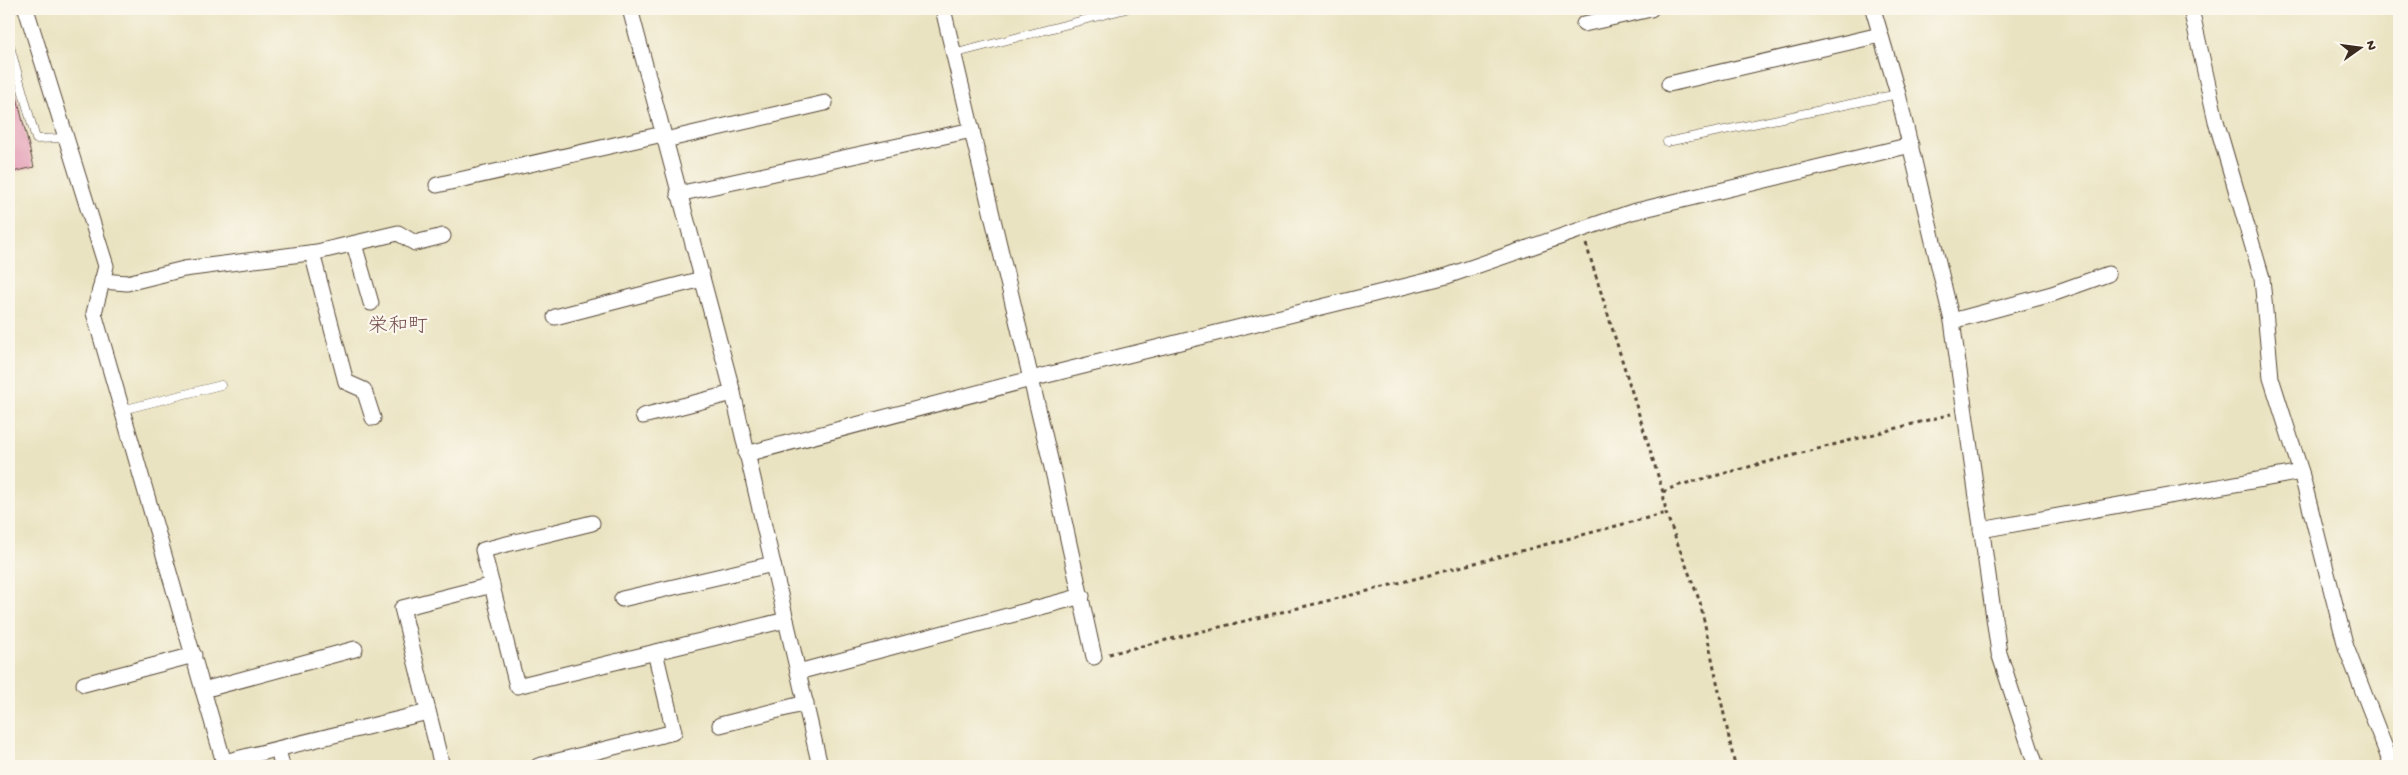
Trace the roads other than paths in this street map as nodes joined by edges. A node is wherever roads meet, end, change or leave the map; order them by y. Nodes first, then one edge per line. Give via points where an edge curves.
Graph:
1 (26, 9) edge
2 (630, 9) edge
3 (943, 9) edge
4 (1126, 9) edge
5 (1651, 9) edge
6 (1872, 9) edge
7 (2191, 9) edge
8 (1584, 24) dead end
9 (1880, 35) junction
10 (9, 43) edge
11 (953, 54) junction
12 (1669, 84) dead end
13 (1898, 94) junction
14 (825, 103) dead end
15 (972, 130) junction
16 (664, 137) junction
17 (65, 138) junction
18 (1667, 142) dead end
19 (1911, 145) junction
20 (437, 185) dead end
21 (678, 194) junction
22 (443, 236) dead end
23 (354, 244) junction
24 (312, 253) junction
25 (2108, 274) dead end
26 (702, 279) junction
27 (102, 281) junction
28 (371, 303) dead end
29 (554, 316) dead end
30 (1952, 321) junction
31 (1031, 379) junction
32 (221, 385) dead end
33 (733, 393) junction
34 (122, 410) junction
35 (643, 416) dead end
36 (373, 418) dead end
37 (746, 454) junction
38 (2301, 472) junction
39 (592, 523) dead end
40 (1981, 530) junction
41 (773, 564) junction
42 (492, 585) junction
43 (1082, 596) junction
44 (622, 599) dead end
45 (786, 620) junction
46 (355, 649) dead end
47 (655, 652) junction
48 (194, 655) junction
49 (1094, 657) road end
50 (798, 672) junction
51 (84, 684) dead end
52 (204, 690) junction
53 (806, 703) junction
54 (428, 712) junction
55 (720, 725) dead end
56 (278, 749) junction
57 (225, 764) edge
58 (282, 766) edge
59 (442, 766) edge
60 (538, 766) edge
61 (820, 766) edge
62 (2036, 766) edge
63 (2392, 766) edge

1 - 17 street
2 - 16 street
3 - 11 street
4 - 11 lane
5 - 8 street
6 - 9 street
7 - 38 street via 2216,121 2262,278 2271,378
9 - 12 street
9 - 13 street
10 - 17 lane via 36,139
11 - 15 street
13 - 18 lane
13 - 19 street
14 - 16 street
15 - 21 street
15 - 31 street
16 - 20 street
16 - 21 street
17 - 27 street via 106,266
19 - 30 street
19 - 31 street via 1632,212 1447,276
21 - 26 street
22 - 23 street via 415,243 398,233
23 - 24 street
23 - 28 street
24 - 27 street via 184,269 127,283
24 - 36 street via 346,382 364,390
25 - 30 street via 2052,294
26 - 29 street
26 - 33 street
27 - 34 street via 94,313
30 - 40 street
31 - 37 street
31 - 43 street
32 - 34 lane
33 - 35 street
33 - 37 street
34 - 48 street
37 - 41 street
38 - 40 street
38 - 63 street via 2346,647
39 - 42 street via 483,550
40 - 62 street via 1998,653
41 - 44 street
41 - 45 street
42 - 47 street via 517,686
42 - 54 street via 402,608
43 - 49 street
43 - 50 street
45 - 47 street
45 - 50 street
46 - 52 street
47 - 60 street via 674,732
48 - 51 street
48 - 52 street
50 - 53 street
52 - 57 street
53 - 55 street
53 - 61 street
54 - 56 street
54 - 59 street
56 - 57 street
56 - 58 street

